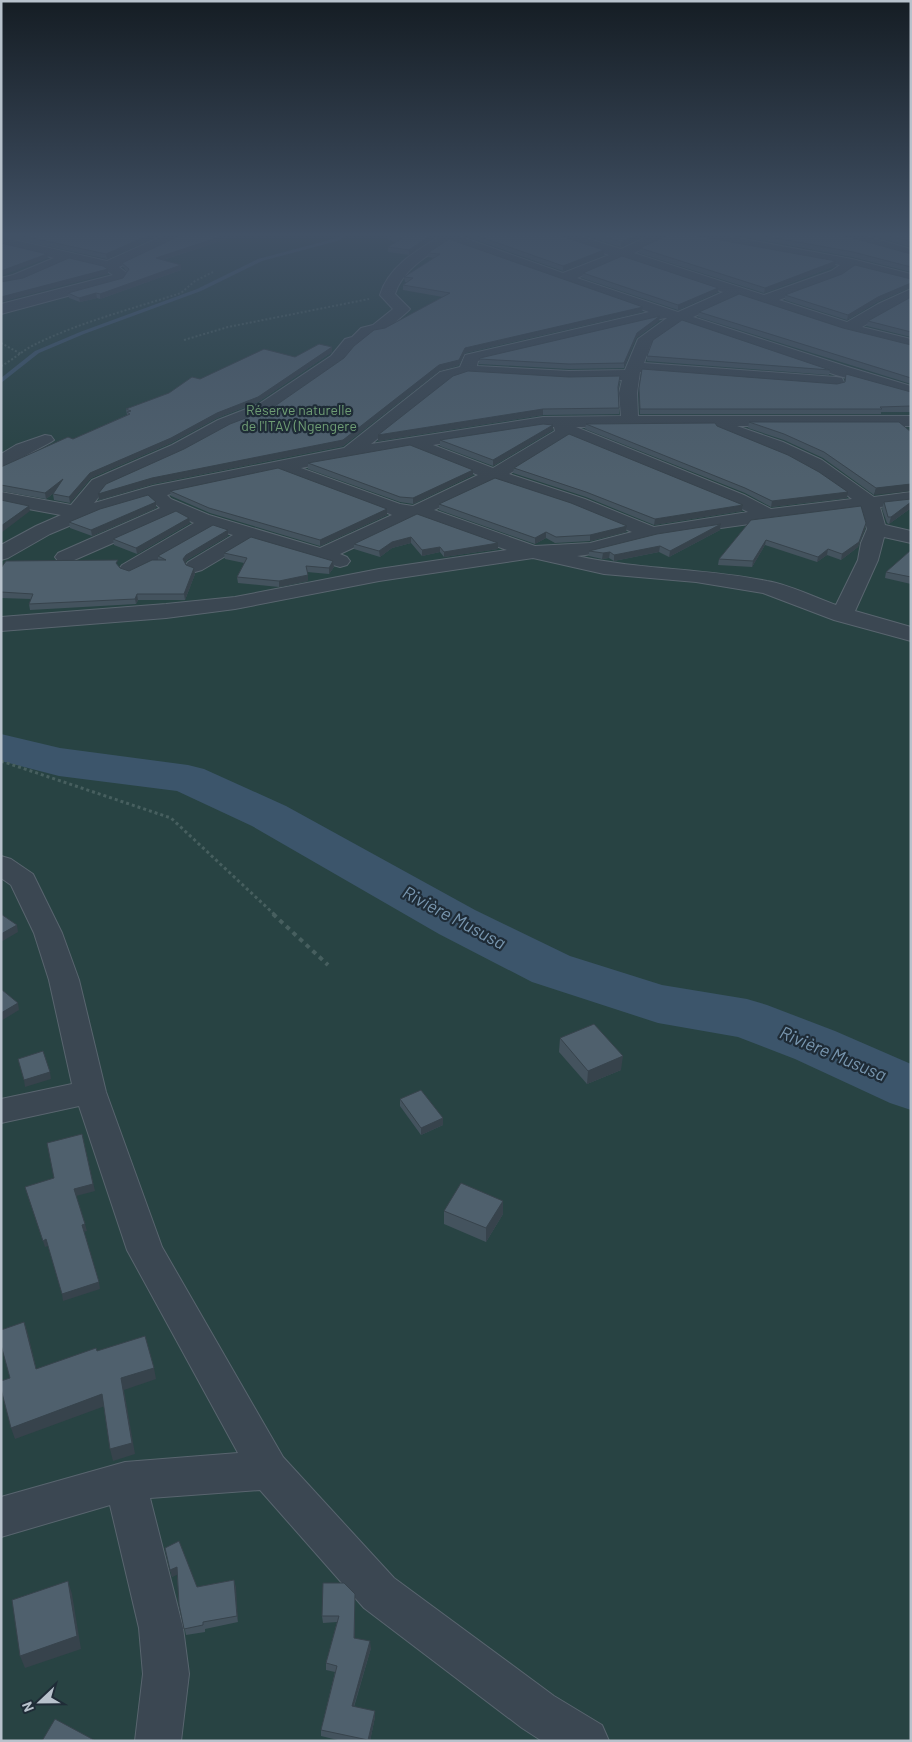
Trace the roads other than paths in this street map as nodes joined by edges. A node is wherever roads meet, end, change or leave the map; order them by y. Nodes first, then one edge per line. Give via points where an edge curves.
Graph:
1 (394, 316) edge
2 (666, 316) edge
3 (671, 316) edge
4 (675, 316) edge
5 (814, 316) edge
6 (867, 316) edge
7 (849, 328) junction
8 (911, 344) edge
9 (467, 370) junction
10 (632, 371) junction
11 (839, 377) junction
12 (911, 391) edge
13 (850, 407) junction
14 (708, 421) junction
15 (911, 421) edge
16 (543, 422) junction
17 (630, 422) junction
18 (570, 430) junction
19 (45, 440) dead end
20 (413, 443) junction
21 (348, 453) junction
22 (1, 462) edge
23 (279, 466) junction
24 (494, 475) junction
25 (153, 492) junction
26 (1, 498) edge
27 (911, 498) edge
28 (870, 503) junction
29 (177, 508) junction
30 (419, 512) junction
31 (73, 515) junction
32 (768, 515) junction
33 (210, 522) junction
34 (877, 529) junction
35 (652, 533) junction
36 (248, 534) junction
37 (911, 537) edge
38 (533, 552) junction
39 (1, 554) edge
40 (322, 555) junction
41 (66, 557) dead end
42 (195, 566) edge
43 (129, 569) edge
44 (379, 575) junction
45 (842, 615) junction
46 (1, 624) edge
47 (911, 634) edge
48 (1, 864) edge
49 (90, 1092) junction
50 (1, 1111) edge
51 (269, 1470) junction
52 (125, 1481) junction
53 (1, 1517) edge
54 (158, 1741) edge
55 (586, 1741) edge

1 - 31 street via 379,328 367,331 358,340 350,342 337,359 266,408 224,424 178,449 99,484
2 - 9 street via 471,358
3 - 10 street via 644,342
4 - 11 street
5 - 7 street
6 - 7 street
7 - 8 street
9 - 10 street via 569,376
9 - 21 street via 446,376
10 - 11 street
10 - 17 street via 628,393
11 - 12 street
11 - 13 street
13 - 14 street
13 - 15 street
14 - 17 street
14 - 28 street via 772,444 811,463
16 - 17 street
16 - 18 street
16 - 20 street
18 - 24 street
18 - 32 street
19 - 22 street
20 - 21 street
20 - 24 street
21 - 23 street
23 - 25 street
23 - 30 street via 398,510
24 - 30 street
24 - 35 street via 578,503
25 - 29 street via 164,503
25 - 31 street
26 - 31 street
27 - 28 street
28 - 32 street
28 - 34 street
29 - 33 street
29 - 41 street
30 - 38 street
30 - 40 street
31 - 39 street
32 - 35 street
33 - 36 street
33 - 43 street
34 - 37 street
34 - 45 street via 868,560
35 - 38 street via 590,549
36 - 40 street
36 - 42 street
38 - 44 street
38 - 45 street via 604,568 696,576 767,587
40 - 44 street
44 - 46 street via 235,603
45 - 47 street
48 - 49 street via 23,880 48,933 64,980
49 - 50 street
49 - 51 street via 145,1250
51 - 52 street
51 - 55 street via 379,1594 538,1712
52 - 53 street
52 - 54 street via 161,1628 166,1674

